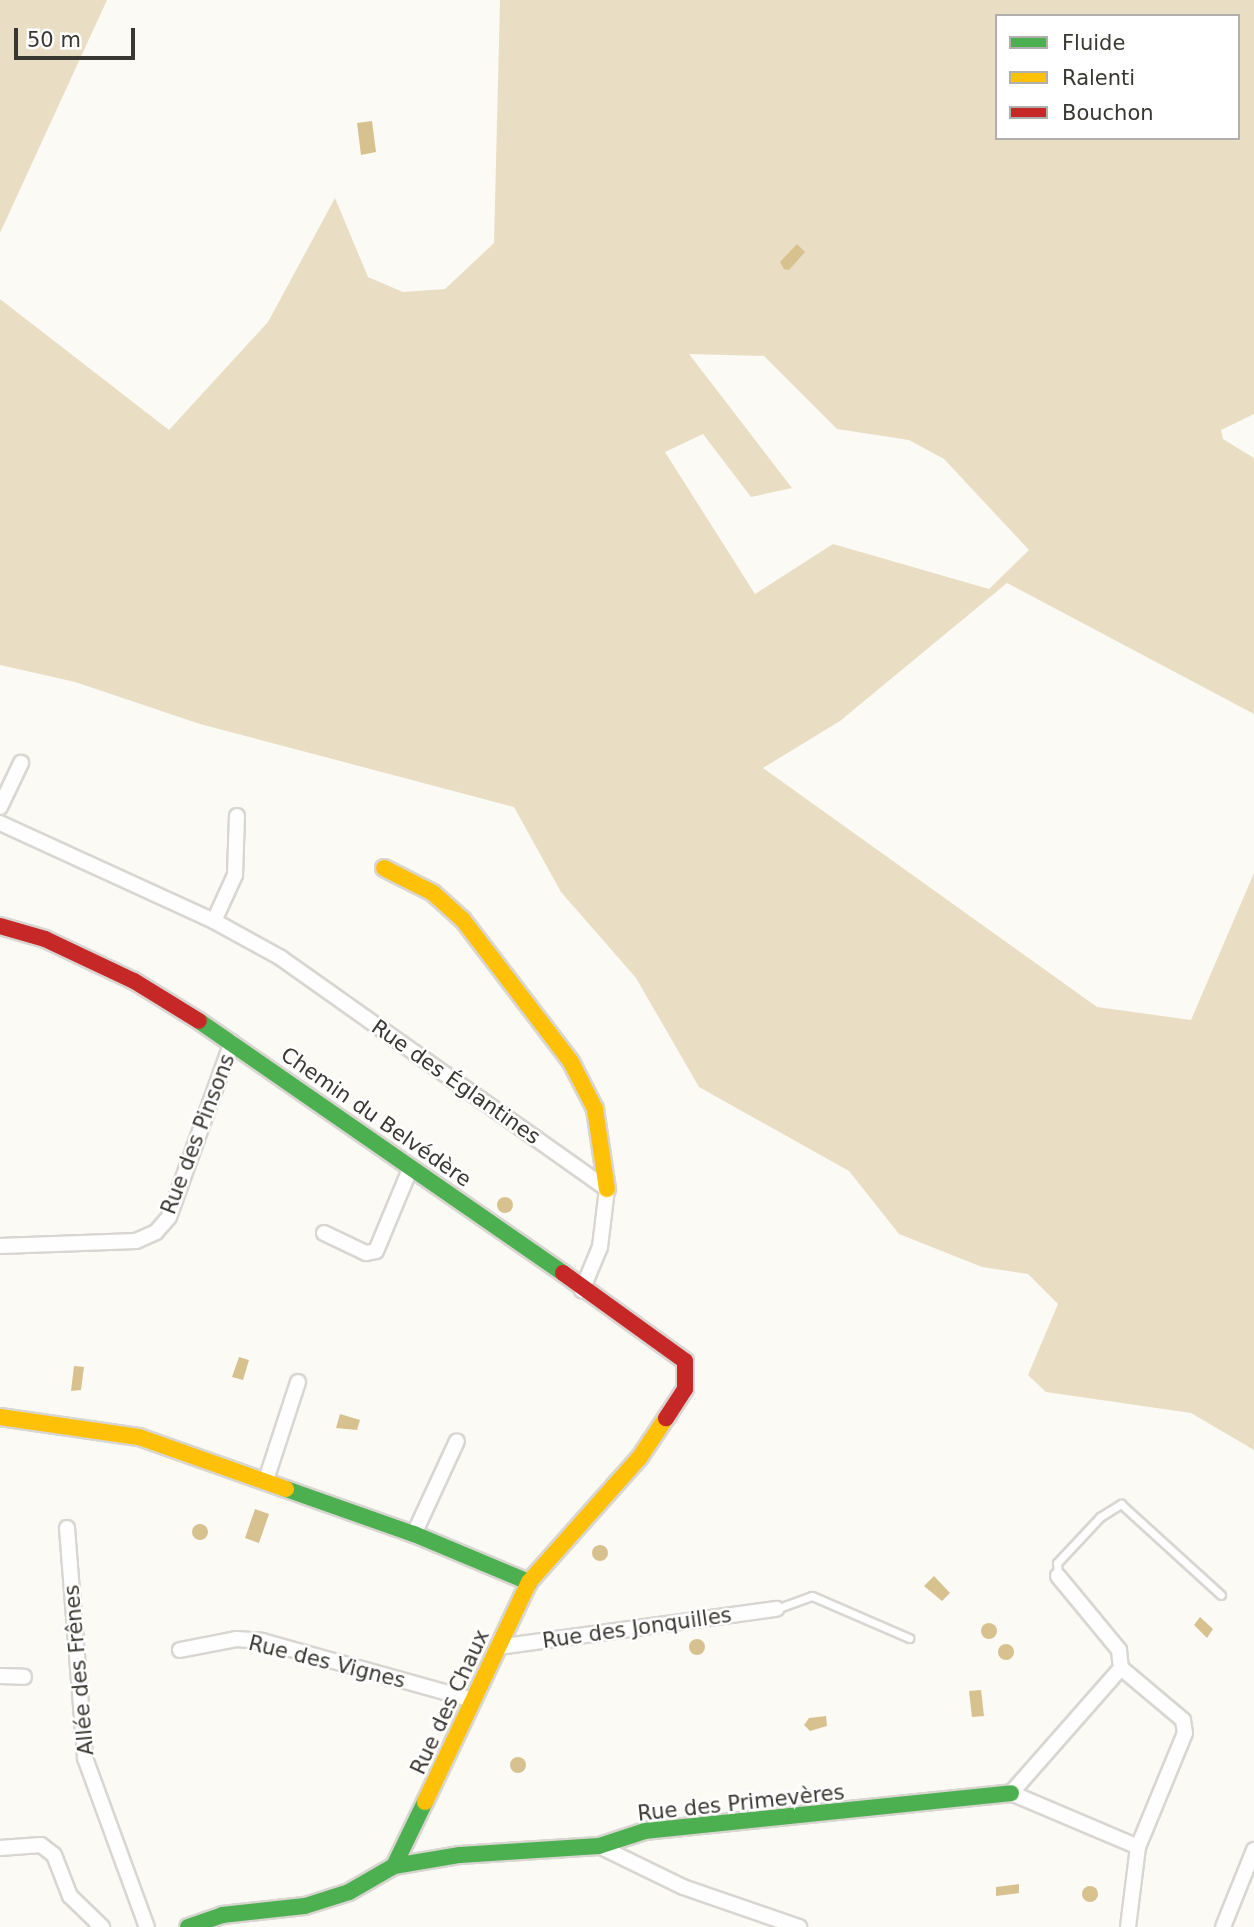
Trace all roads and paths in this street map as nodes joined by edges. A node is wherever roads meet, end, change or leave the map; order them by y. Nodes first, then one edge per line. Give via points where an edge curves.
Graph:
1 (21, 763) dead end
2 (0, 807) edge
3 (237, 816) dead end
4 (0, 823) edge
5 (384, 868) dead end
6 (214, 921) junction
7 (0, 926) edge
8 (232, 1042) junction
9 (411, 1167) junction
10 (607, 1189) junction
11 (324, 1233) dead end
12 (0, 1246) edge
13 (582, 1290) junction
14 (298, 1382) dead end
15 (685, 1390) joint
16 (0, 1417) edge
17 (457, 1441) dead end
18 (266, 1480) junction
19 (67, 1528) dead end
20 (414, 1534) junction
21 (1058, 1576) joint
22 (529, 1581) junction
23 (1221, 1595) dead end
24 (776, 1609) joint
25 (908, 1639) dead end
26 (498, 1647) junction
27 (180, 1650) dead end
28 (1121, 1668) junction
29 (0, 1676) edge
30 (24, 1677) dead end
31 (474, 1700) junction
32 (1011, 1793) junction
33 (598, 1846) junction
34 (0, 1847) edge
35 (1138, 1847) junction
36 (1254, 1850) edge
37 (394, 1866) junction
38 (102, 1927) edge
39 (148, 1927) edge
40 (188, 1927) edge
41 (799, 1927) edge
42 (1128, 1927) edge
43 (1223, 1927) edge

1 - 2 street
3 - 6 street via 235,875
4 - 6 street, Rue des Églantines
5 - 10 street via 433,893 463,920 571,1062 595,1109
6 - 10 street, Rue des Églantines via 281,958
7 - 8 street, Chemin du Belvédère via 45,939 134,981
8 - 9 street, Chemin du Belvédère
8 - 12 street, Rue des Pinsons via 169,1217 156,1232 136,1241
9 - 11 street via 376,1251 366,1253
9 - 13 street, Chemin du Belvédère
10 - 13 street via 600,1247
13 - 15 street, Chemin du Belvédère via 685,1361
14 - 18 street
15 - 22 street, Rue des Chaux via 640,1457
16 - 18 street via 139,1437
17 - 20 street
18 - 20 street
19 - 39 street, Allée des Frênes via 85,1758
20 - 22 street
21 - 23 lane via 1057,1563 1100,1517 1121,1503
21 - 28 street via 1119,1650
22 - 26 street, Rue des Chaux
24 - 25 lane via 812,1596
24 - 26 street, Rue des Jonquilles
26 - 31 street, Rue des Chaux
27 - 31 street, Rue des Vignes via 236,1639 262,1641
28 - 32 street
28 - 35 street via 1183,1720 1185,1733
29 - 30 street
31 - 37 street, Rue des Chaux
32 - 33 street, Rue des Primevères via 645,1831
32 - 35 street, Rue des Primevères
33 - 37 street, Rue des Primevères via 460,1855
33 - 41 street via 683,1887
34 - 38 street via 41,1845 54,1854 70,1896
35 - 42 street
36 - 43 street
37 - 40 street via 349,1892 304,1906 222,1915

